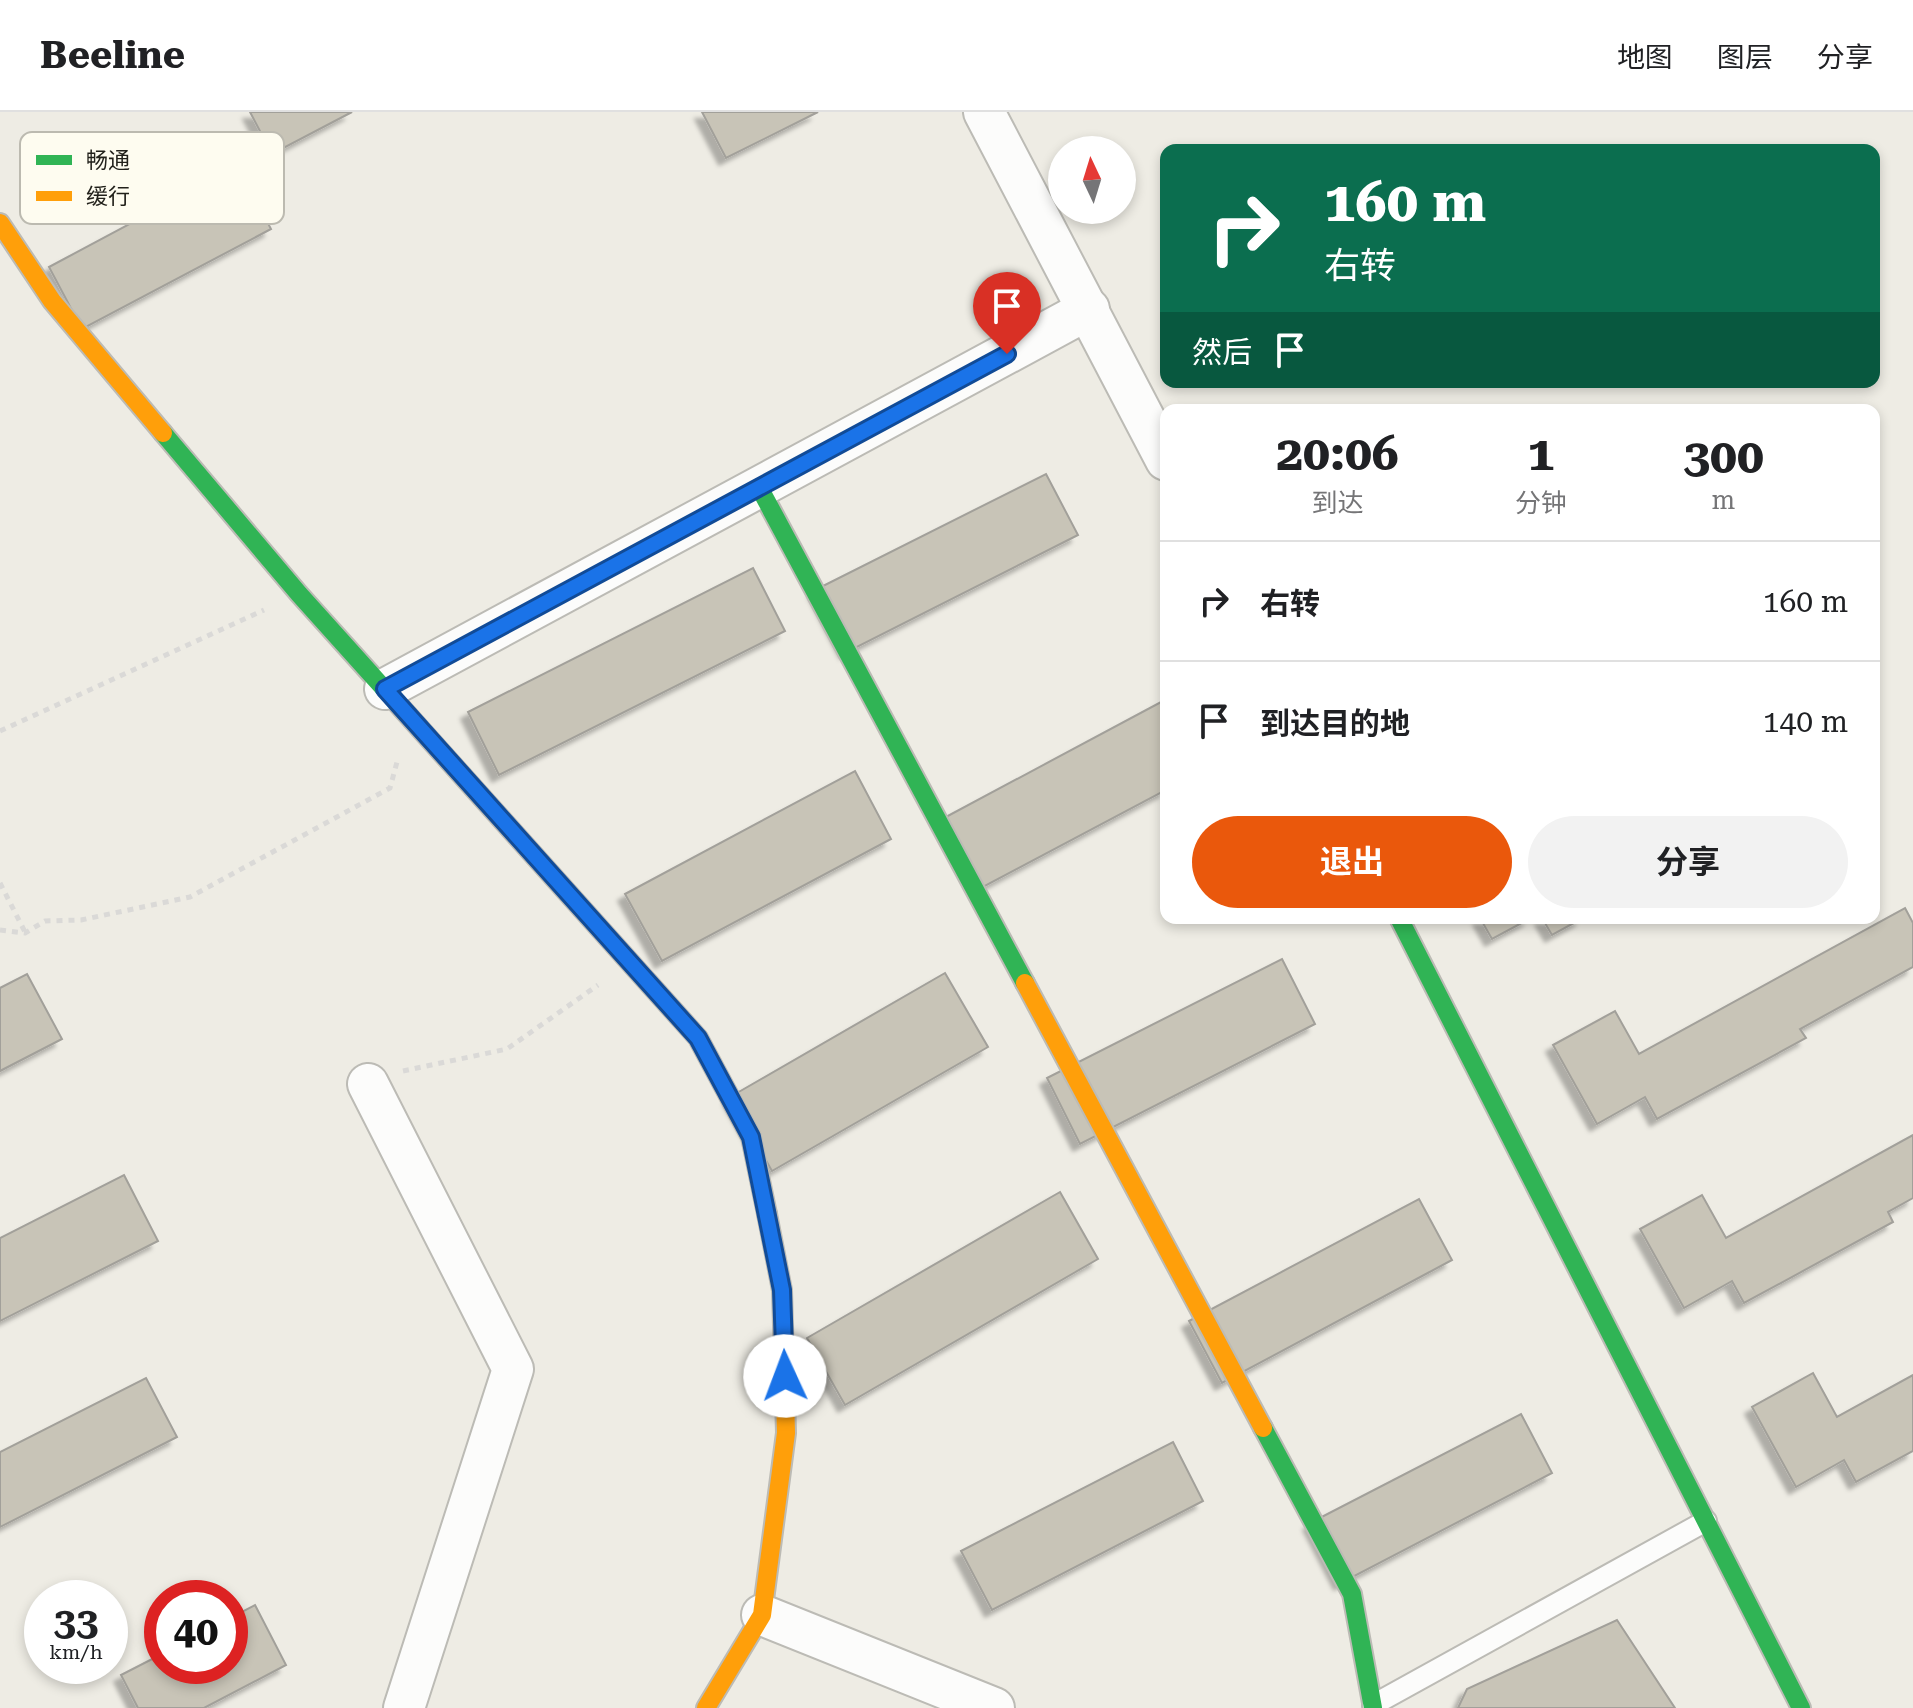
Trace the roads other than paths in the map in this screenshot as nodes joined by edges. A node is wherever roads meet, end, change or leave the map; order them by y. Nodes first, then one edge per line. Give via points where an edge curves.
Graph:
1 (984, 112) edge
2 (0, 223) edge
3 (1089, 309) junction
4 (1160, 448) edge
5 (759, 487) junction
6 (397, 702) junction
7 (1402, 924) edge
8 (368, 1084) road end
9 (1706, 1521) junction
10 (762, 1615) junction
11 (1373, 1707) edge
12 (404, 1708) edge
13 (706, 1708) edge
14 (994, 1708) edge
15 (1801, 1708) edge

1 - 3 street
2 - 6 street via 52,301
3 - 4 street
3 - 5 street
5 - 6 street
5 - 11 street via 1352,1594
6 - 10 street via 698,1038 751,1137 779,1275 786,1433
7 - 9 street
8 - 12 street via 513,1369
9 - 11 lane
9 - 15 street
10 - 13 street
10 - 14 street

